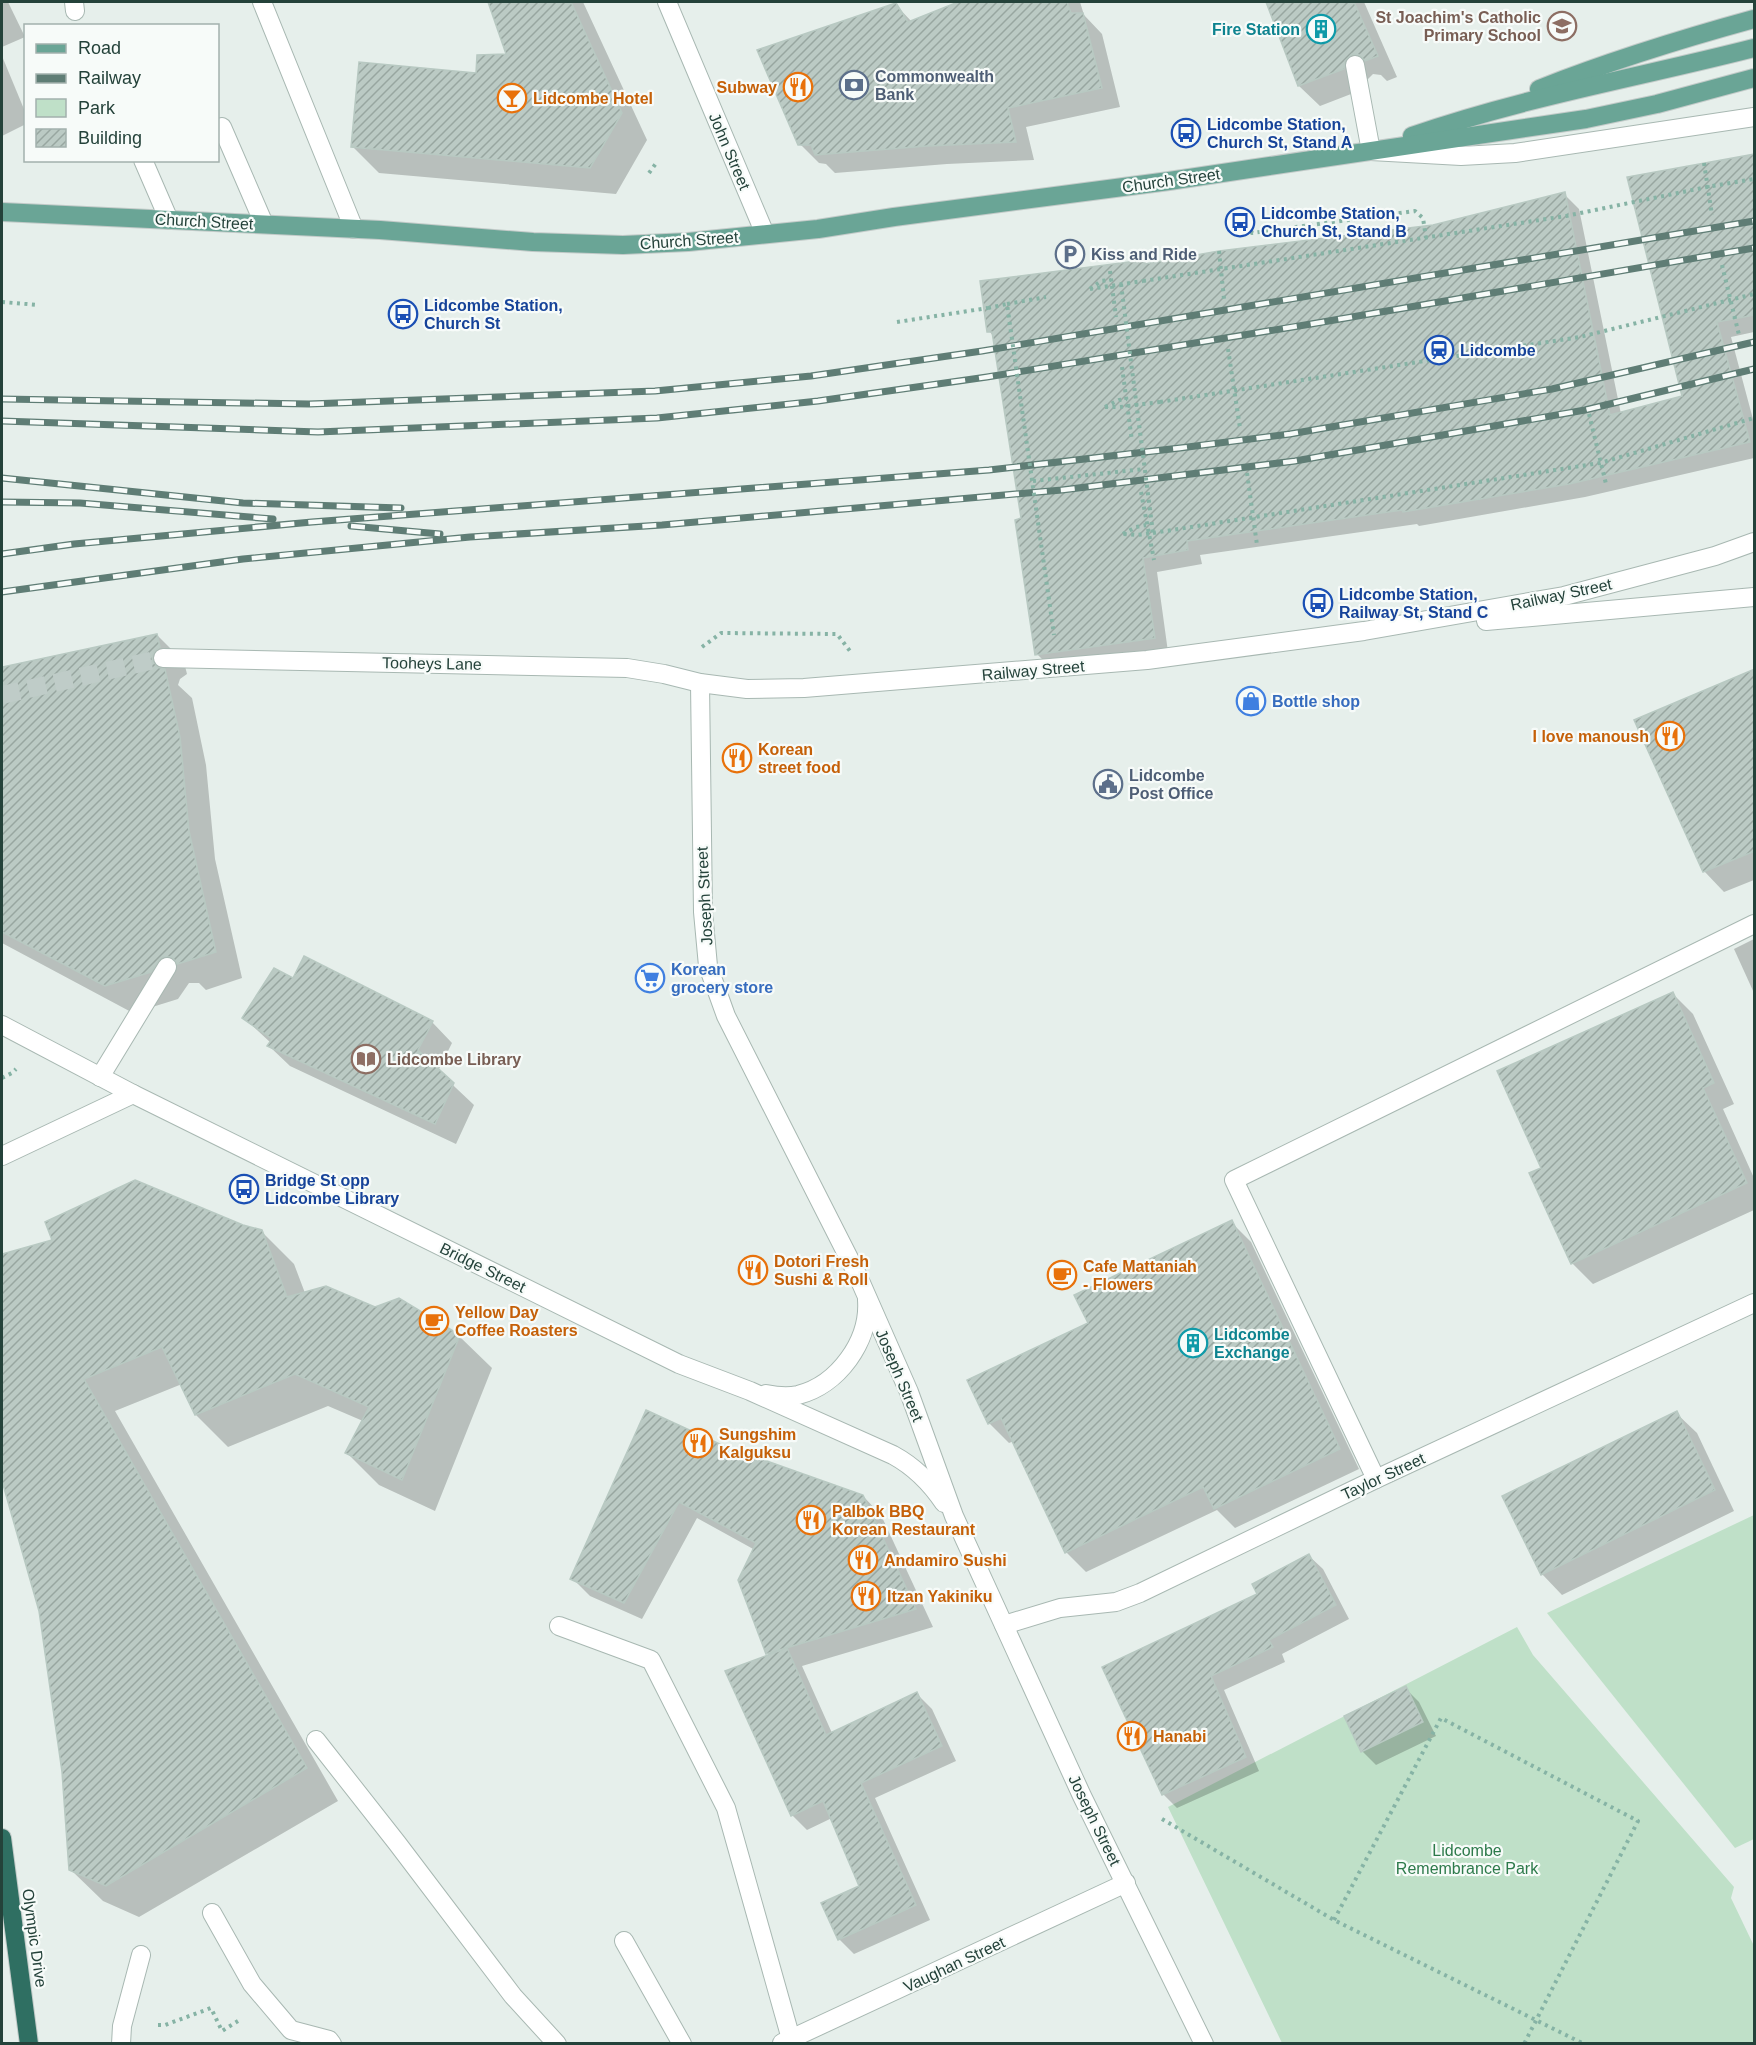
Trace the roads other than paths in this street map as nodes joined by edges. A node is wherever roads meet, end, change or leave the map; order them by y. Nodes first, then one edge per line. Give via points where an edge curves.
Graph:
1 (262, 2) edge
2 (667, 2) edge
3 (1755, 19) edge
4 (1755, 48) edge
5 (1355, 64) dead end
6 (1755, 78) edge
7 (1755, 117) edge
8 (1451, 124) junction
9 (222, 127) dead end
10 (1371, 151) junction
11 (144, 162) edge
12 (2, 212) edge
13 (170, 220) junction
14 (264, 224) junction
15 (354, 229) junction
16 (765, 234) junction
17 (1755, 542) edge
18 (1755, 597) edge
19 (1364, 631) junction
20 (163, 658) tunnel mouth
21 (700, 683) junction
22 (1755, 924) edge
23 (167, 967) dead end
24 (2, 1025) edge
25 (100, 1077) junction
26 (134, 1094) junction
27 (2, 1156) edge
28 (867, 1296) junction
29 (1755, 1303) edge
30 (750, 1392) junction
31 (1376, 1479) junction
32 (954, 1516) junction
33 (1004, 1625) junction
34 (559, 1626) dead end
35 (316, 1740) dead end
36 (2, 1838) edge
37 (1126, 1882) junction
38 (212, 1913) dead end
39 (624, 1941) dead end
40 (141, 1955) dead end
41 (122, 2035) edge
42 (295, 2037) edge
43 (787, 2041) edge
44 (30, 2043) edge
45 (332, 2043) edge
46 (557, 2043) edge
47 (682, 2043) edge
48 (1204, 2043) edge

1 - 15 street
2 - 16 street, John Street
3 - 8 main road via 1610,62
4 - 8 main road via 1593,85
5 - 10 street
6 - 10 main road via 1618,113
7 - 10 street via 1515,153 1461,156
8 - 10 main road
9 - 14 street
10 - 16 main road, Church Street
11 - 13 street
12 - 13 main road, Church Street
13 - 14 main road, Church Street
14 - 15 main road, Church Street
15 - 16 main road, Church Street via 623,245
17 - 19 street, Railway Street via 1564,596
18 - 19 street, Railway Street
19 - 21 street, Railway Street via 1147,660 804,688 747,689
20 - 21 street, Tooheys Lane via 627,668
21 - 28 street, Joseph Street via 703,912 708,966 726,1016
22 - 31 street via 1234,1180
23 - 25 street
24 - 25 street, Bridge Street
25 - 26 street, Bridge Street
26 - 27 street
26 - 30 street, Bridge Street via 679,1364
28 - 30 street via 866,1323 859,1341 841,1369 826,1382 798,1395
28 - 32 street, Joseph Street via 909,1392
29 - 31 street, Taylor Street
30 - 32 street, Bridge Street via 907,1463 934,1488
31 - 33 street, Taylor Street via 1140,1593 1116,1602 1059,1608
32 - 33 street, Joseph Street
33 - 37 street, Joseph Street
34 - 43 street via 651,1660 726,1808
35 - 46 street via 513,1996
36 - 44 highway, Olympic Drive
37 - 43 street, Vaughan Street
37 - 48 street, Joseph Street
38 - 42 street via 252,1984
39 - 47 street
40 - 41 street
42 - 45 street

